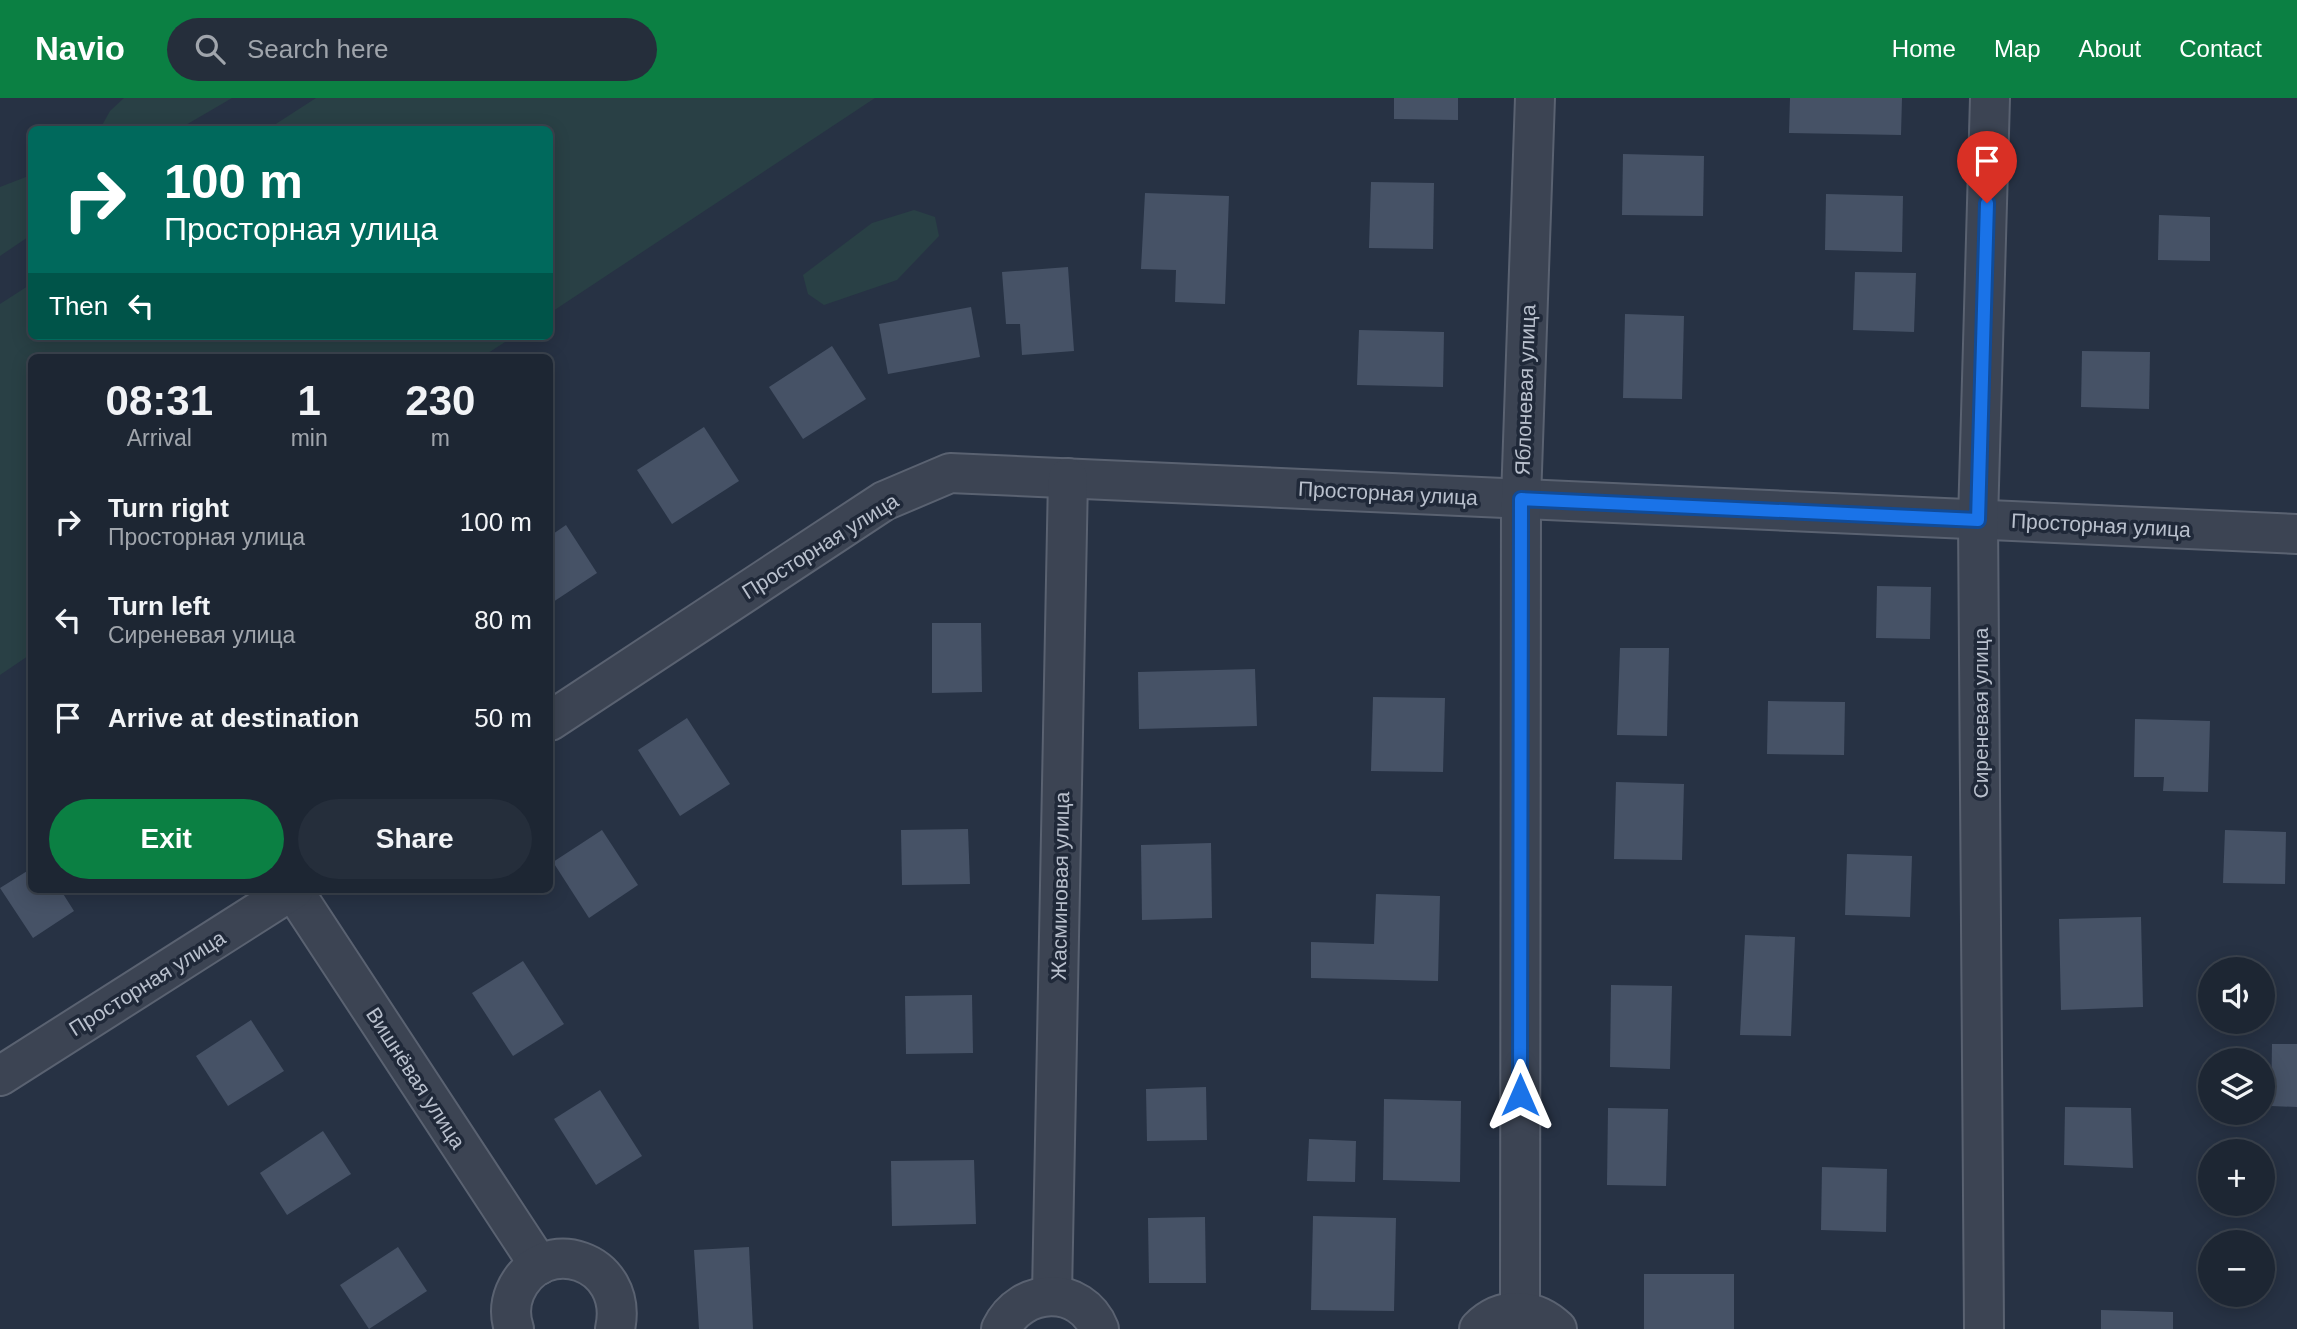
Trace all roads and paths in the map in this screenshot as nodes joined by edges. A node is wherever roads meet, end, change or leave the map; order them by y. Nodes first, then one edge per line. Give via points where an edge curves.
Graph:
1 (1535, 98) edge
2 (1990, 98) edge
3 (1068, 478) junction
4 (1521, 499) junction
5 (1978, 520) junction
6 (2297, 534) edge
7 (553, 719) edge
8 (288, 893) edge
9 (297, 893) edge
10 (0, 1076) edge
11 (539, 1265) junction
12 (1052, 1294) junction
13 (1520, 1311) junction
14 (514, 1329) edge
15 (615, 1329) edge
16 (1001, 1329) edge
17 (1099, 1329) edge
18 (1479, 1329) edge
19 (1557, 1329) edge
20 (1984, 1329) edge

1 - 4 street, Яблоневая улица
2 - 5 street, Сиреневая улица
3 - 4 street, Просторная улица
3 - 7 street, Просторная улица via 950,473 884,501
3 - 12 street, Жасминовая улица
4 - 5 street, Просторная улица
4 - 13 street, Яблоневая улица
5 - 6 street, Просторная улица
5 - 20 street, Сиреневая улица
8 - 10 street, Просторная улица
9 - 11 street, Вишнёвая улица
11 - 14 street via 519,1284 513,1297
11 - 15 street via 580,1261 603,1276 616,1300
12 - 16 street via 1025,1302
12 - 17 street via 1078,1304
13 - 18 street via 1493,1317
13 - 19 street via 1546,1319

